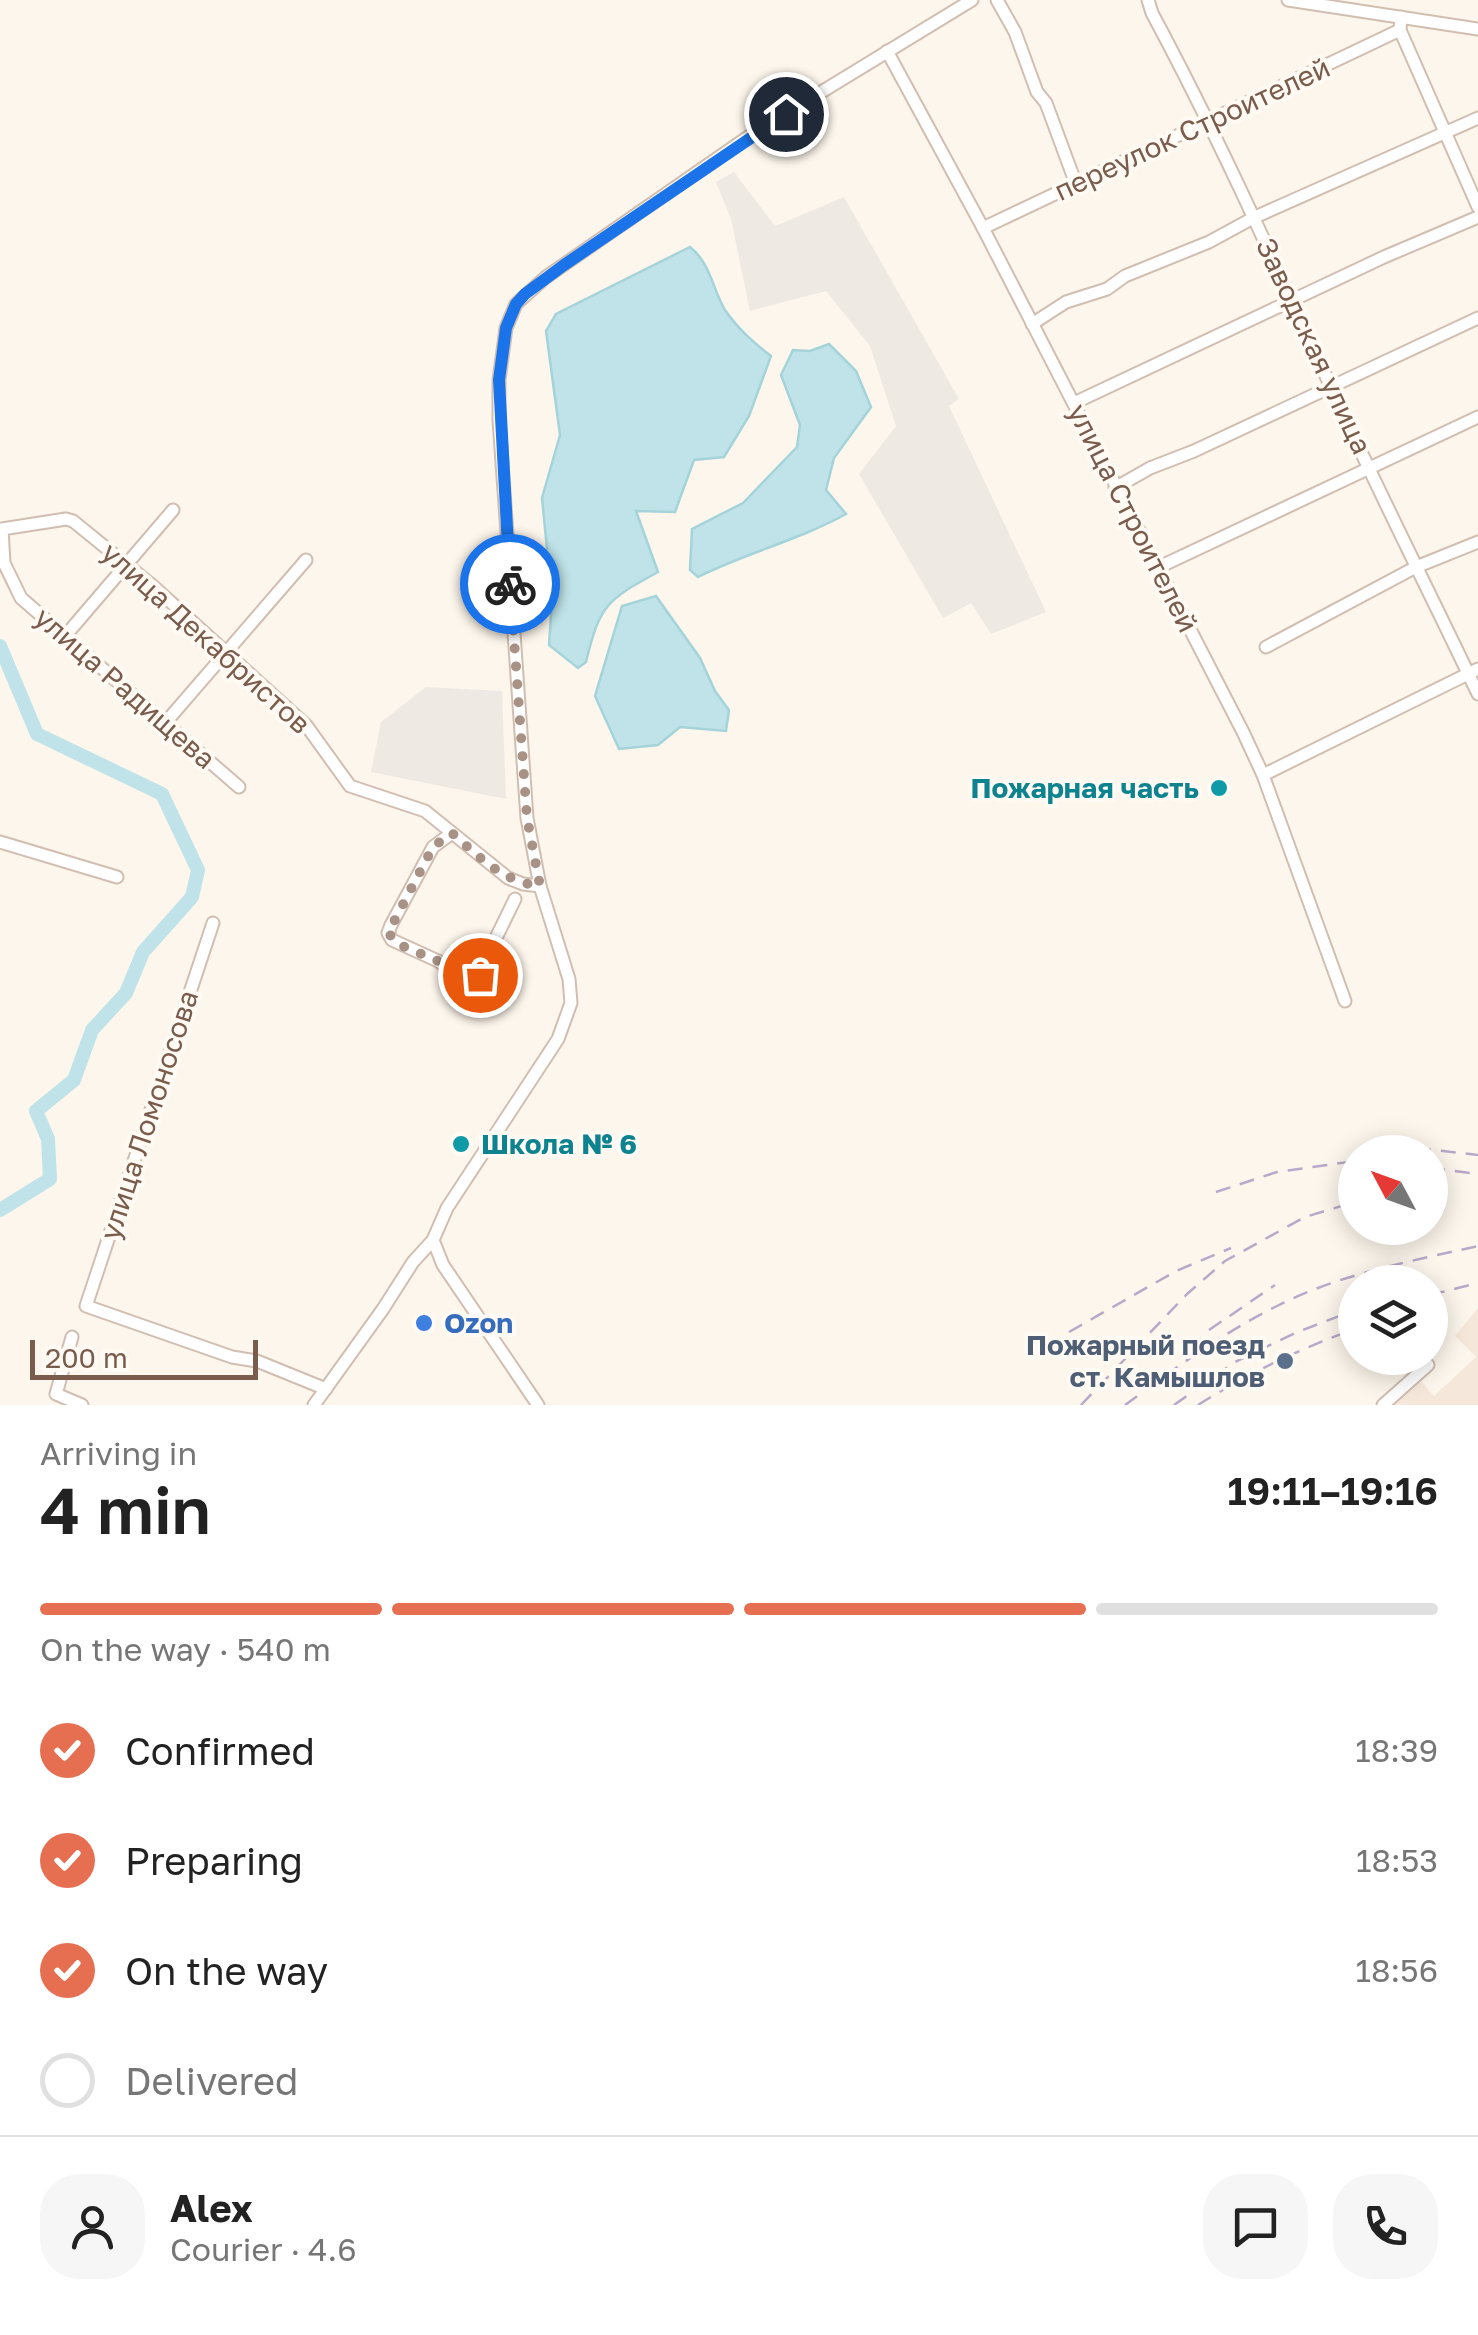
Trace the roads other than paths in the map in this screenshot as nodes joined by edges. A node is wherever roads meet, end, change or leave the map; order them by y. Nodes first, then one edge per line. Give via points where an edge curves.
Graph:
1 (972, 0) edge
2 (996, 0) edge
3 (1148, 0) edge
4 (1288, 0) edge
5 (1401, 24) junction
6 (1478, 28) edge
7 (888, 51) junction
8 (1478, 118) edge
9 (1209, 122) junction
10 (1446, 133) junction
11 (1076, 184) junction
12 (1478, 207) edge
13 (1255, 217) junction
14 (1478, 217) edge
15 (983, 228) junction
16 (1294, 302) junction
17 (1478, 318) edge
18 (1032, 324) junction
19 (1331, 388) junction
20 (1074, 404) junction
21 (1478, 417) edge
22 (1370, 467) junction
23 (1116, 488) junction
24 (173, 510) dead end
25 (2, 529) edge
26 (1478, 542) edge
27 (306, 560) dead end
28 (127, 565) junction
29 (1157, 568) junction
30 (1416, 568) junction
31 (66, 635) junction
32 (1266, 647) dead end
33 (225, 653) junction
34 (1473, 671) edge
35 (1478, 694) edge
36 (166, 722) junction
37 (1263, 775) junction
38 (238, 787) dead end
39 (452, 833) junction
40 (0, 842) edge
41 (117, 877) dead end
42 (540, 886) junction
43 (515, 899) dead end
44 (212, 923) dead end
45 (1346, 1002) dead end
46 (433, 1240) junction
47 (72, 1338) dead end
48 (1417, 1375) edge
49 (326, 1389) junction
50 (82, 1405) edge
51 (314, 1405) edge
52 (538, 1405) edge
53 (1383, 1405) edge

1 - 7 street
2 - 11 street via 1046,102
3 - 9 street, Заводская улица
4 - 5 street
5 - 6 street
5 - 9 street, переулок Строителей
5 - 10 street
7 - 15 street, улица Строителей
7 - 42 street via 752,136 516,304 503,340 499,420 525,801
8 - 10 street
9 - 11 street, переулок Строителей
9 - 13 street, Заводская улица
10 - 12 street
10 - 13 street
11 - 15 street, переулок Строителей
13 - 16 street, Заводская улица
13 - 18 street via 1066,302
14 - 16 street
15 - 18 street, улица Строителей
16 - 19 street, Заводская улица
16 - 20 street
17 - 19 street
18 - 20 street, улица Строителей
19 - 22 street, Заводская улица
19 - 23 street
20 - 23 street, улица Строителей
21 - 22 street
22 - 29 street
22 - 30 street, Заводская улица
23 - 29 street, улица Строителей
24 - 28 street
25 - 28 street, улица Декабристов via 74,521
25 - 31 street, улица Радищева via 13,586
26 - 30 street
27 - 33 street
28 - 31 street
28 - 33 street, улица Декабристов
29 - 37 street, улица Строителей
30 - 32 street
30 - 34 street, Заводская улица
31 - 36 street, улица Радищева
33 - 36 street
33 - 39 street, улица Декабристов via 306,725 350,786 414,805
34 - 35 street, Заводская улица
34 - 37 street
36 - 38 street, улица Радищева
37 - 45 street, улица Строителей
39 - 42 street, улица Декабристов via 508,878
39 - 43 street via 433,847 391,926 392,940 473,984
40 - 41 street
42 - 46 street via 568,979 568,1018
44 - 49 street, улица Ломоносова via 86,1306
46 - 49 street
46 - 52 street
47 - 50 street via 56,1394
48 - 53 street
49 - 51 street

